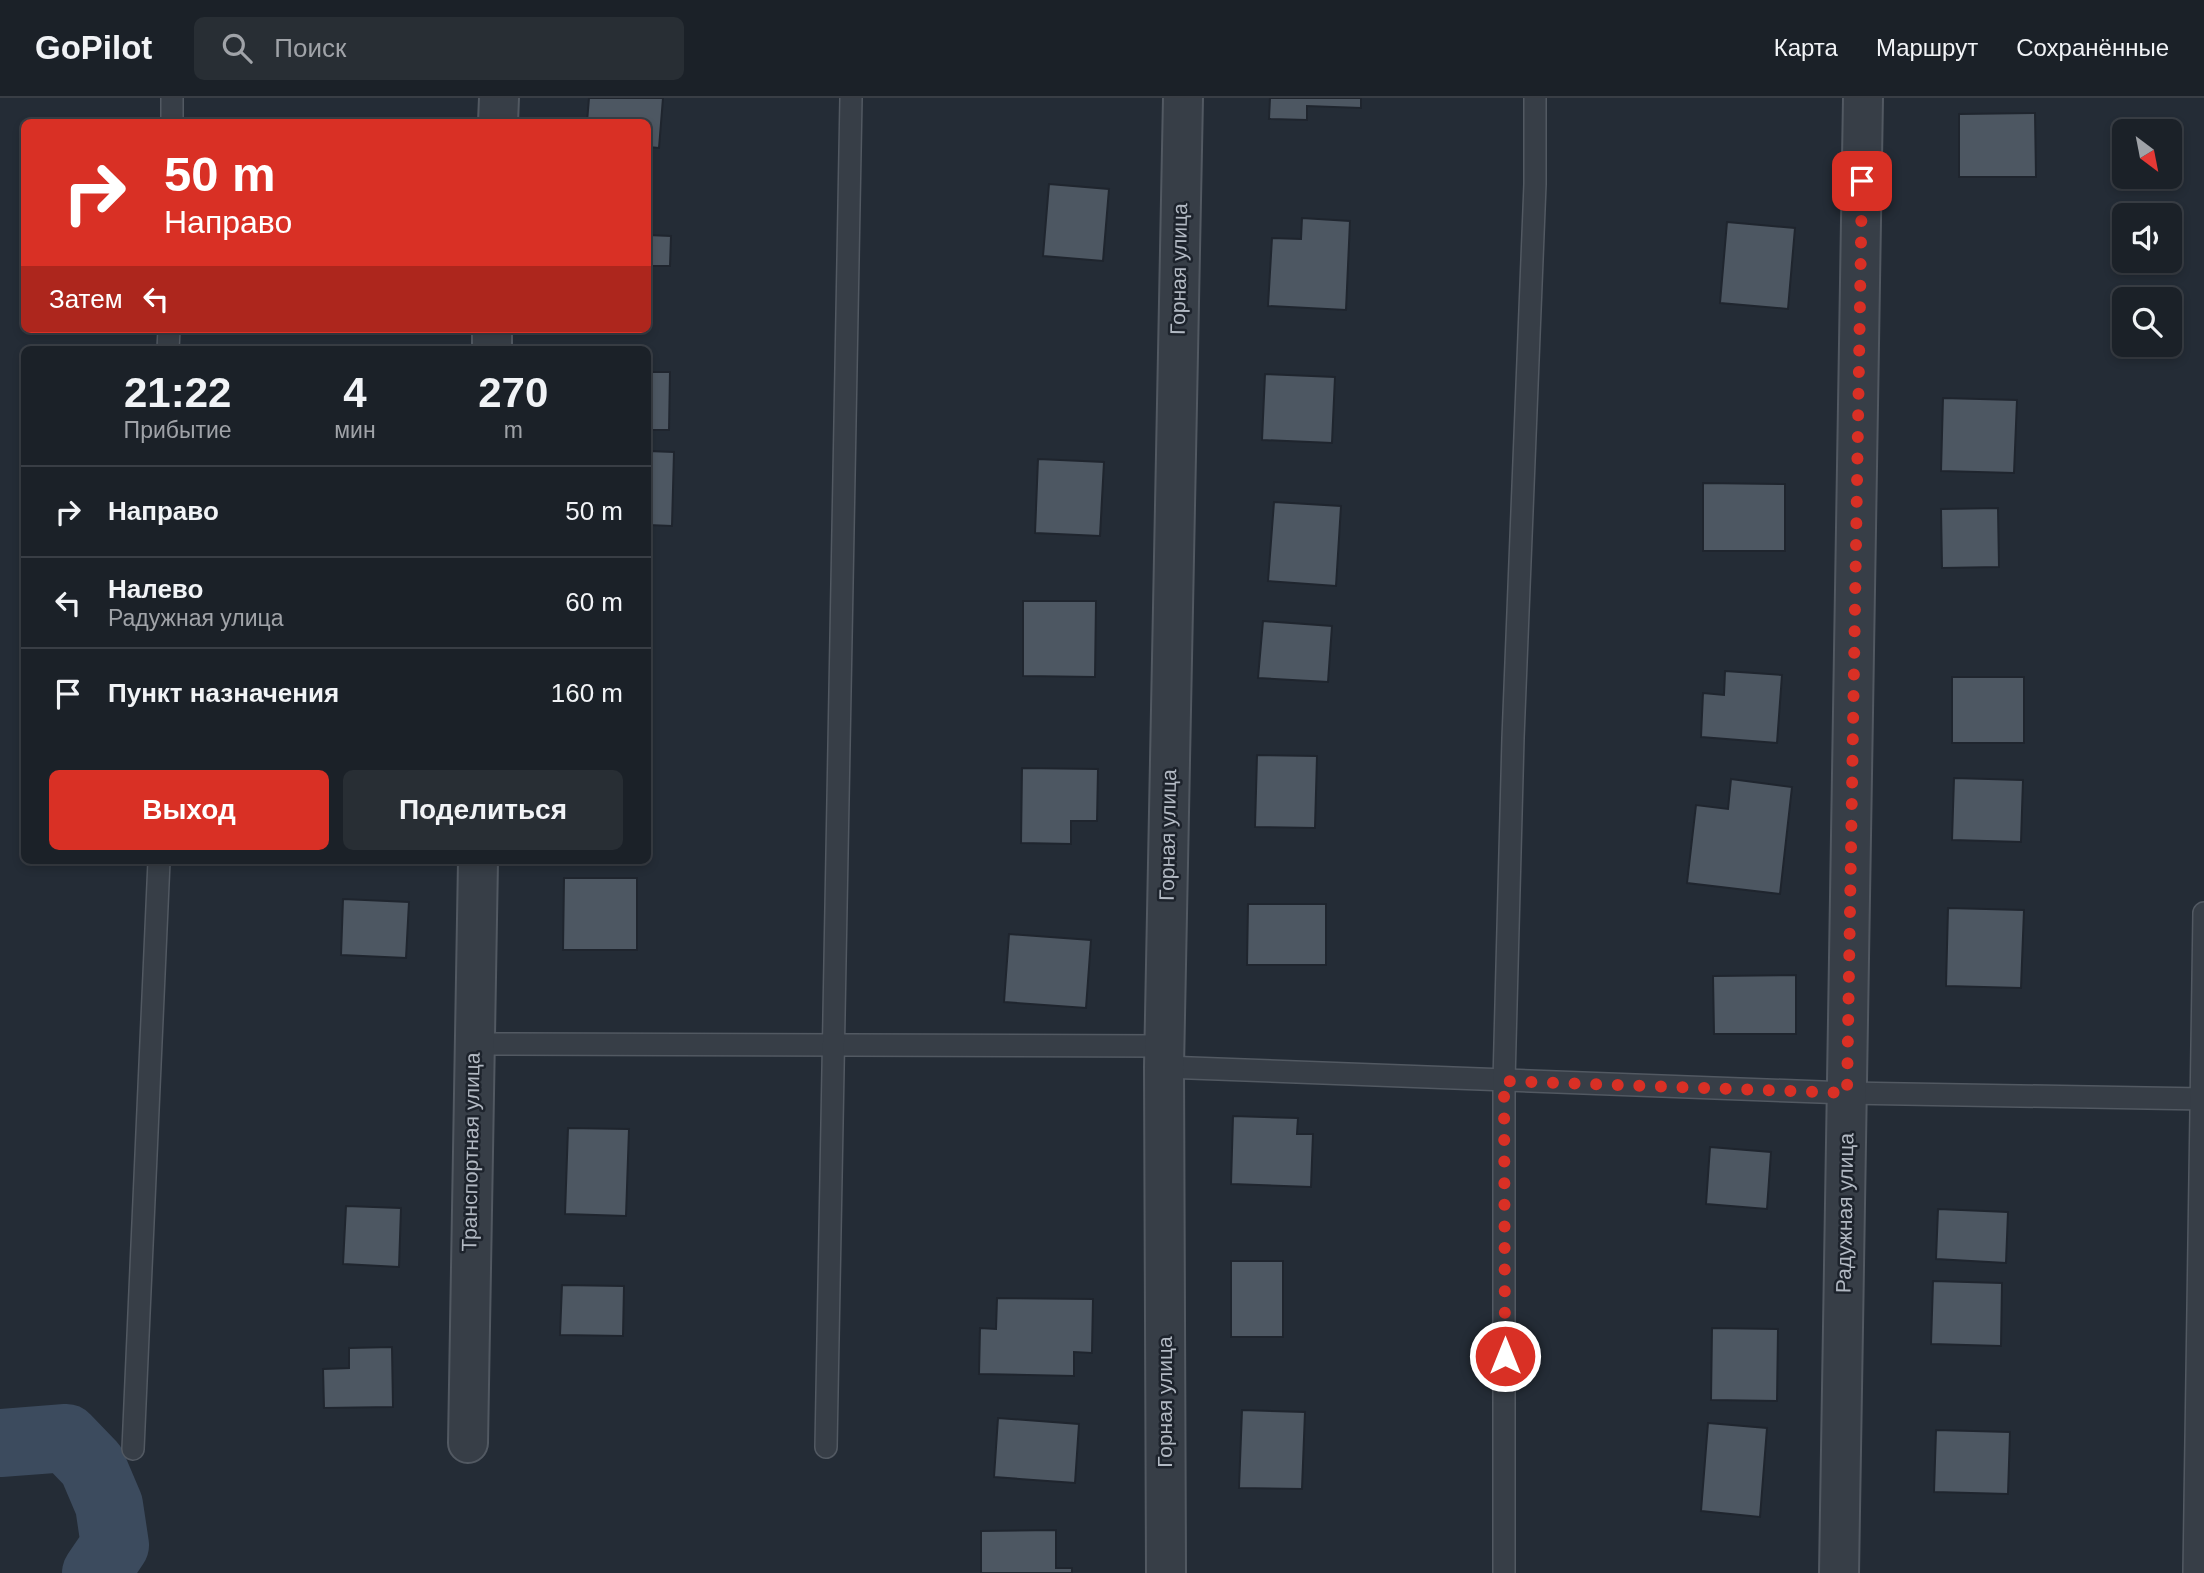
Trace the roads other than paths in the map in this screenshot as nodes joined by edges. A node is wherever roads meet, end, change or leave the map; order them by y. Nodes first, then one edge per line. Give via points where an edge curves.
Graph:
1 (172, 98) edge
2 (499, 98) edge
3 (851, 98) edge
4 (1183, 98) edge
5 (1535, 98) edge
6 (1863, 98) edge
7 (172, 119) edge
8 (498, 119) edge
9 (159, 864) edge
10 (478, 864) edge
11 (2204, 913) edge
12 (472, 1044) junction
13 (836, 1045) junction
14 (1164, 1056) junction
15 (1504, 1081) junction
16 (1847, 1093) junction
17 (2202, 1099) edge
18 (468, 1443) dead end
19 (827, 1447) dead end
20 (133, 1449) dead end
21 (1166, 1573) edge
22 (1504, 1573) edge
23 (1839, 1573) edge
24 (2194, 1573) edge

1 - 7 lane
2 - 8 street
3 - 13 lane
4 - 14 street, Горная улица
5 - 15 lane
6 - 16 street, Радужная улица
9 - 20 lane
10 - 12 street, Транспортная улица
11 - 17 lane
12 - 13 lane
12 - 18 street, Транспортная улица
13 - 14 lane
13 - 19 lane
14 - 15 lane
14 - 21 street, Горная улица
15 - 16 lane
15 - 22 lane
16 - 17 lane
16 - 23 street, Радужная улица
17 - 24 lane

